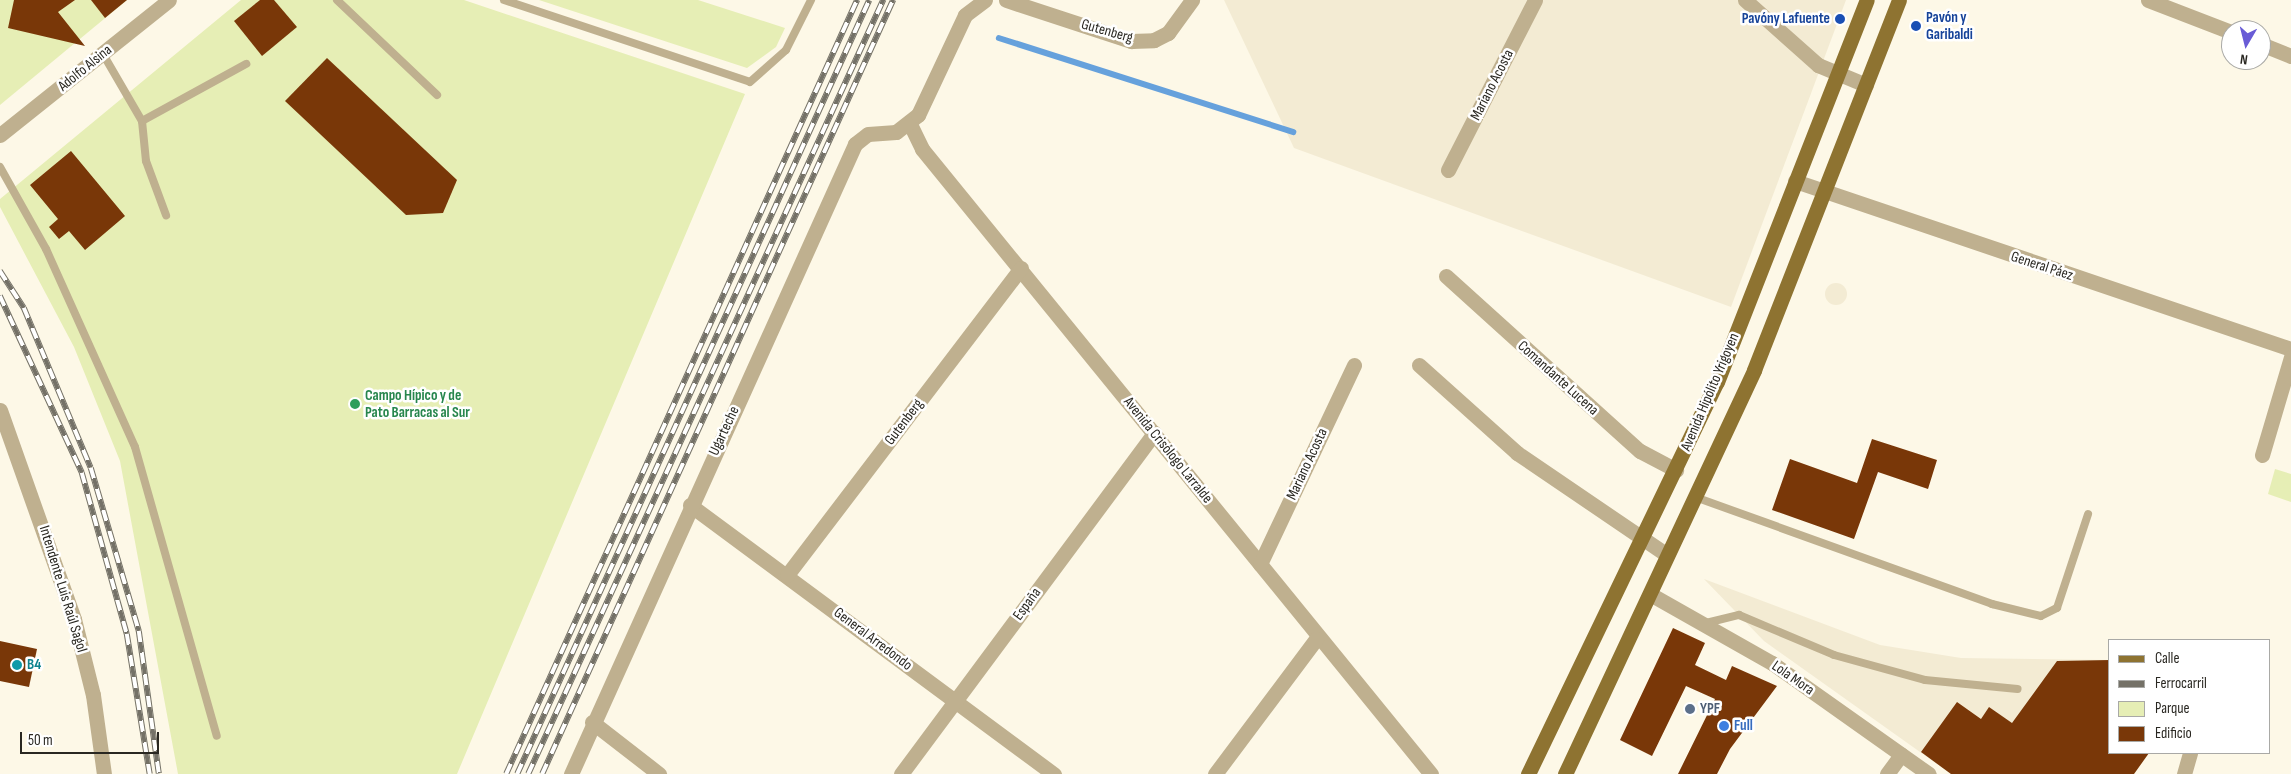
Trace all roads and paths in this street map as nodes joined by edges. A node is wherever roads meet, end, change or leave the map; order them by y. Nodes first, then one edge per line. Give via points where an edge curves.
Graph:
1 (169, 0) edge
2 (337, 0) edge
3 (504, 0) edge
4 (811, 0) edge
5 (985, 0) edge
6 (1006, 0) edge
7 (1192, 0) edge
8 (1535, 0) edge
9 (1745, 0) edge
10 (1867, 0) edge
11 (1899, 0) edge
12 (2148, 0) edge
13 (2221, 28) edge
14 (2271, 48) edge
15 (103, 54) junction
16 (2291, 56) edge
17 (246, 64) dead end
18 (1838, 74) junction
19 (1866, 85) junction
20 (437, 95) dead end
21 (142, 121) junction
22 (910, 124) junction
23 (0, 136) edge
24 (0, 166) edge
25 (1448, 170) dead end
26 (1795, 181) junction
27 (1824, 193) junction
28 (166, 215) dead end
29 (1021, 268) junction
30 (1446, 276) dead end
31 (2291, 349) edge
32 (2291, 357) edge
33 (1354, 364) dead end
34 (1419, 365) dead end
35 (0, 410) edge
36 (1154, 433) junction
37 (2262, 455) dead end
38 (1676, 470) junction
39 (1695, 497) junction
40 (690, 505) junction
41 (2088, 514) dead end
42 (1643, 540) junction
43 (1667, 555) junction
44 (1260, 564) junction
45 (787, 575) junction
46 (1650, 594) junction
47 (1704, 624) junction
48 (1316, 639) junction
49 (2018, 689) dead end
50 (956, 701) junction
51 (592, 722) junction
52 (217, 736) dead end
53 (2190, 754) edge
54 (1900, 755) junction
55 (104, 774) edge
56 (571, 774) edge
57 (659, 774) edge
58 (901, 774) edge
59 (1054, 774) edge
60 (1215, 774) edge
61 (1431, 774) edge
62 (1528, 774) edge
63 (1565, 774) edge
64 (1887, 774) edge
65 (1929, 774) edge
66 (2184, 774) edge

1 - 15 street, Adolfo Alsina
2 - 20 lane
3 - 4 lane via 750,82 786,50
5 - 22 street via 964,15
6 - 7 street, Gutenberg via 1131,41 1154,40 1168,33
8 - 25 street, Mariano Acosta
9 - 18 street via 1818,65
10 - 18 main road, Avenida Hipólito Yrigoyen
11 - 19 main road, Avenida Hipólito Yrigoyen
12 - 13 street
14 - 16 street
15 - 21 lane
15 - 23 street, Adolfo Alsina
17 - 21 lane
18 - 19 street
18 - 26 main road, Avenida Hipólito Yrigoyen
19 - 27 main road, Avenida Hipólito Yrigoyen
21 - 28 lane via 146,161
22 - 29 street, Avenida Crisólogo Larralde via 922,149
22 - 40 street, Ugarteche via 896,132 868,134 855,144
24 - 52 lane via 46,249 135,447
26 - 27 street, General Páez
26 - 38 main road, Avenida Hipólito Yrigoyen via 1717,382
27 - 31 street, General Páez
27 - 39 main road, Avenida Hipólito Yrigoyen via 1754,370
29 - 36 street, Avenida Crisólogo Larralde
29 - 45 street, Gutenberg
30 - 38 street, Comandante Lucena via 1640,451
32 - 37 street
33 - 44 street, Mariano Acosta
34 - 42 street via 1517,453
35 - 55 street, Intendente Luis Raúl Sagol via 74,619 93,695
36 - 44 street, Avenida Crisólogo Larralde
36 - 50 street, España
38 - 42 main road, Avenida Hipólito Yrigoyen
39 - 41 lane via 1992,604 2042,616 2058,608
39 - 43 main road, Avenida Hipólito Yrigoyen
40 - 45 street, General Arredondo
40 - 51 street, Ugarteche
42 - 43 street
42 - 62 main road, Avenida Hipólito Yrigoyen
43 - 46 main road, Avenida Hipólito Yrigoyen
44 - 48 street, Avenida Crisólogo Larralde
45 - 50 street, General Arredondo
46 - 47 street, Lola Mora
46 - 63 main road, Avenida Hipólito Yrigoyen
47 - 49 lane via 1739,615 1834,655 1925,680
47 - 54 street, Lola Mora via 1772,663
48 - 60 street
48 - 61 street, Avenida Crisólogo Larralde
50 - 58 street, España
50 - 59 street, General Arredondo
51 - 56 street, Ugarteche
51 - 57 street
53 - 66 street
54 - 64 street
54 - 65 street, Lola Mora

